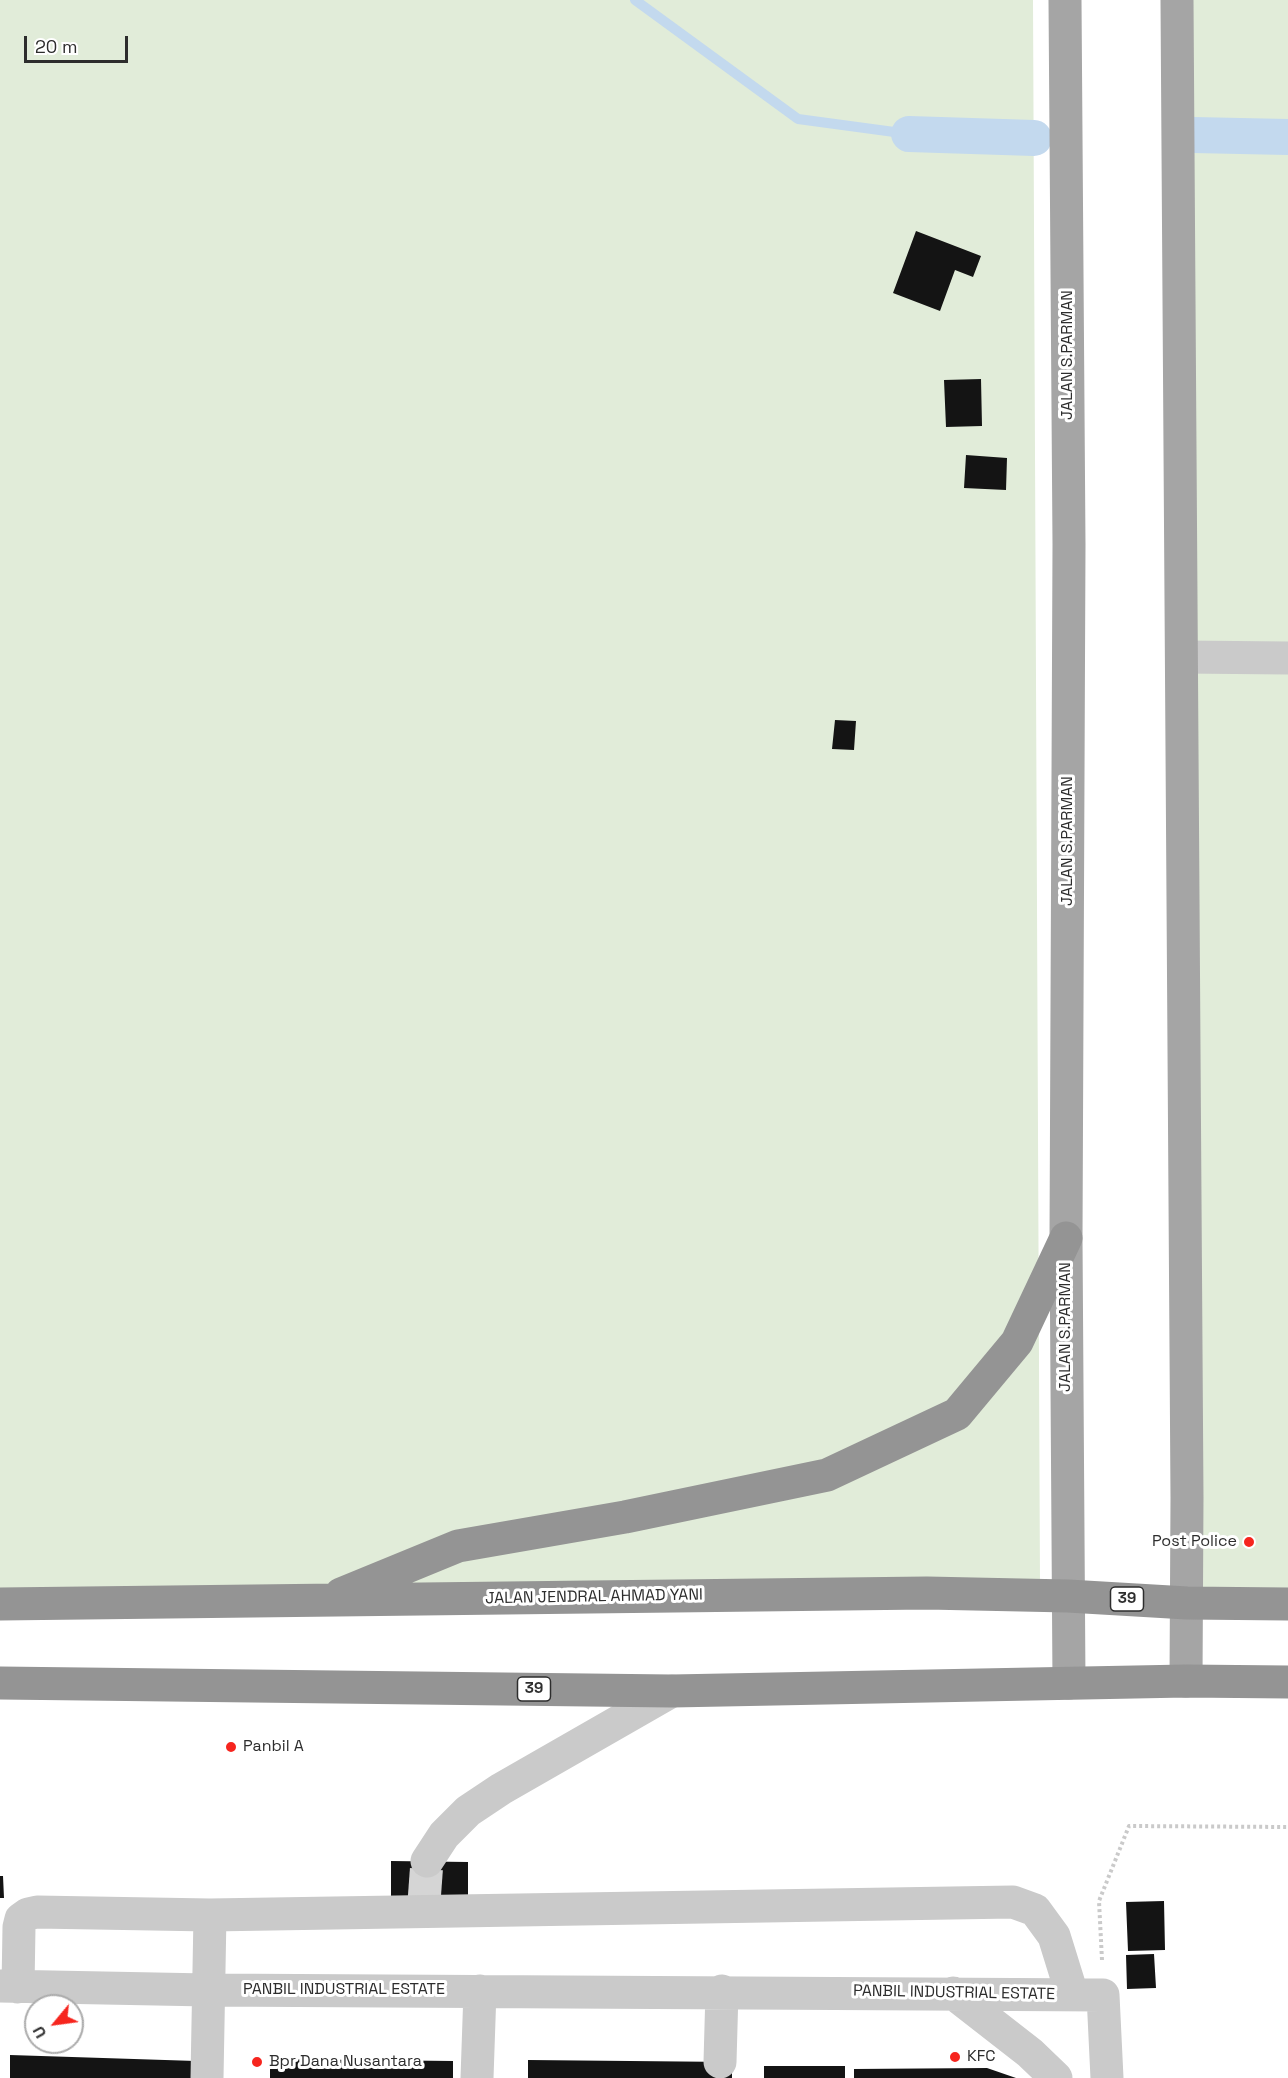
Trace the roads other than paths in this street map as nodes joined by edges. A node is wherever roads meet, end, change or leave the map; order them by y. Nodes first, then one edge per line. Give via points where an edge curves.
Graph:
1 (1065, 0) edge
2 (1177, 0) edge
3 (1182, 657) junction
4 (1288, 658) edge
5 (1066, 1238) junction
6 (1068, 1596) junction
7 (326, 1600) junction
8 (1187, 1603) junction
9 (0, 1604) edge
10 (1288, 1604) edge
11 (1186, 1681) junction
12 (1288, 1682) edge
13 (0, 1683) edge
14 (1069, 1683) junction
15 (672, 1691) junction
16 (427, 1861) tunnel mouth
17 (210, 1915) junction
18 (9, 1987) edge
19 (208, 1990) junction
20 (480, 1991) junction
21 (722, 1991) junction
22 (953, 1993) junction
23 (1088, 1995) junction
24 (720, 2062) dead end
25 (207, 2078) edge
26 (477, 2078) edge
27 (1056, 2078) edge
28 (1107, 2078) edge

1 - 5 main road, JALAN S.PARMAN via 1069,544
2 - 3 main road
3 - 4 lane
3 - 8 main road
5 - 6 main road, JALAN S.PARMAN
5 - 7 highway via 1017,1342 957,1414 828,1475 458,1546
6 - 7 highway, JALAN JENDRAL AHMAD YANI / 39 via 927,1593
6 - 8 highway, JALAN JENDRAL AHMAD YANI / 39
6 - 14 main road, JALAN S.PARMAN
7 - 9 highway, JALAN JENDRAL AHMAD YANI / 39
8 - 10 highway, 39
8 - 11 main road
11 - 12 highway, 39
11 - 14 highway, 39
13 - 15 highway, 39
14 - 15 highway, 39
15 - 16 lane via 468,1811 444,1835
17 - 18 lane via 28,1914 21,1919
17 - 19 lane
17 - 23 lane via 424,1907 1013,1902 1035,1910
18 - 19 lane, PANBIL INDUSTRIAL ESTATE
19 - 20 lane, PANBIL INDUSTRIAL ESTATE
19 - 25 lane
20 - 21 lane, PANBIL INDUSTRIAL ESTATE
20 - 26 lane
21 - 22 lane, PANBIL INDUSTRIAL ESTATE
21 - 24 lane
22 - 23 lane, PANBIL INDUSTRIAL ESTATE
22 - 27 lane via 1030,2052
23 - 28 lane

